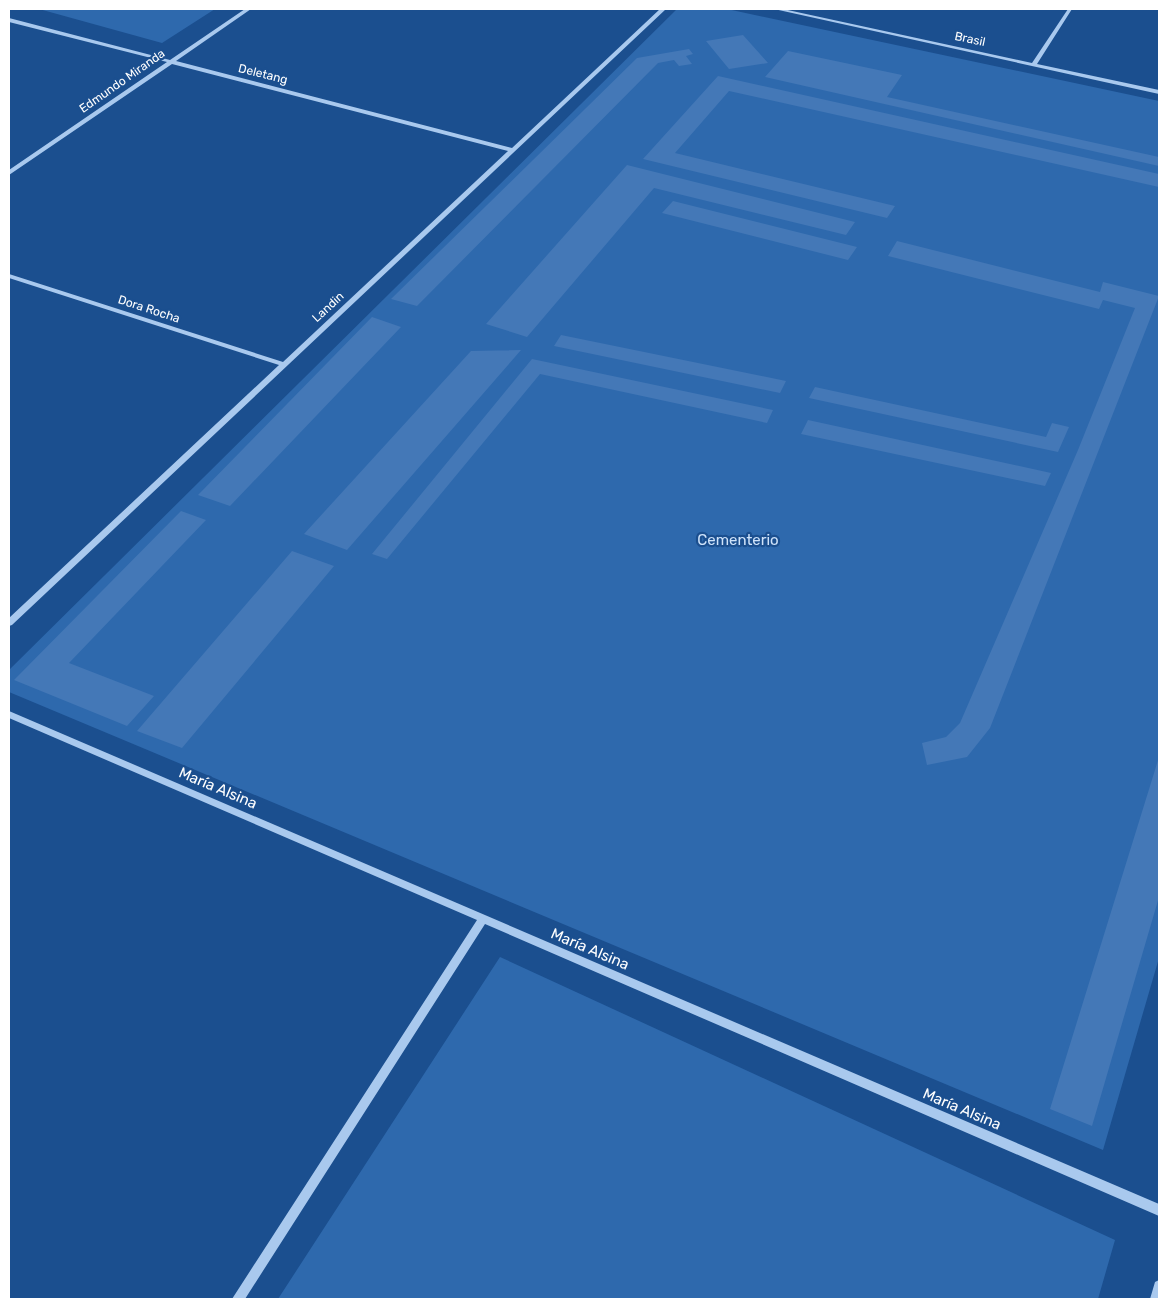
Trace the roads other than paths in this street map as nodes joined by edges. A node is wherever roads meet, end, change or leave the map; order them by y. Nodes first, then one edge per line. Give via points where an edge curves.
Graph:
1 (248, 9) edge
2 (663, 9) edge
3 (776, 9) edge
4 (1070, 9) edge
5 (9, 20) edge
6 (170, 62) junction
7 (1034, 64) junction
8 (1159, 92) edge
9 (512, 150) junction
10 (9, 173) edge
11 (9, 276) edge
12 (283, 364) junction
13 (9, 623) edge
14 (9, 714) edge
15 (482, 919) junction
16 (1159, 1210) edge
17 (1159, 1286) edge
18 (238, 1299) edge
19 (1156, 1299) edge

1 - 6 street, Edmundo Miranda
2 - 9 street, Landin
3 - 7 street, Brasil
4 - 7 street
5 - 6 street, Deletang
6 - 9 street, Deletang
6 - 10 street, Edmundo Miranda
7 - 8 street, Brasil
9 - 12 street, Landin
11 - 12 street, Dora Rocha
12 - 13 street, Landin
14 - 15 street, María Alsina
15 - 16 street, María Alsina
15 - 18 street
17 - 19 street

